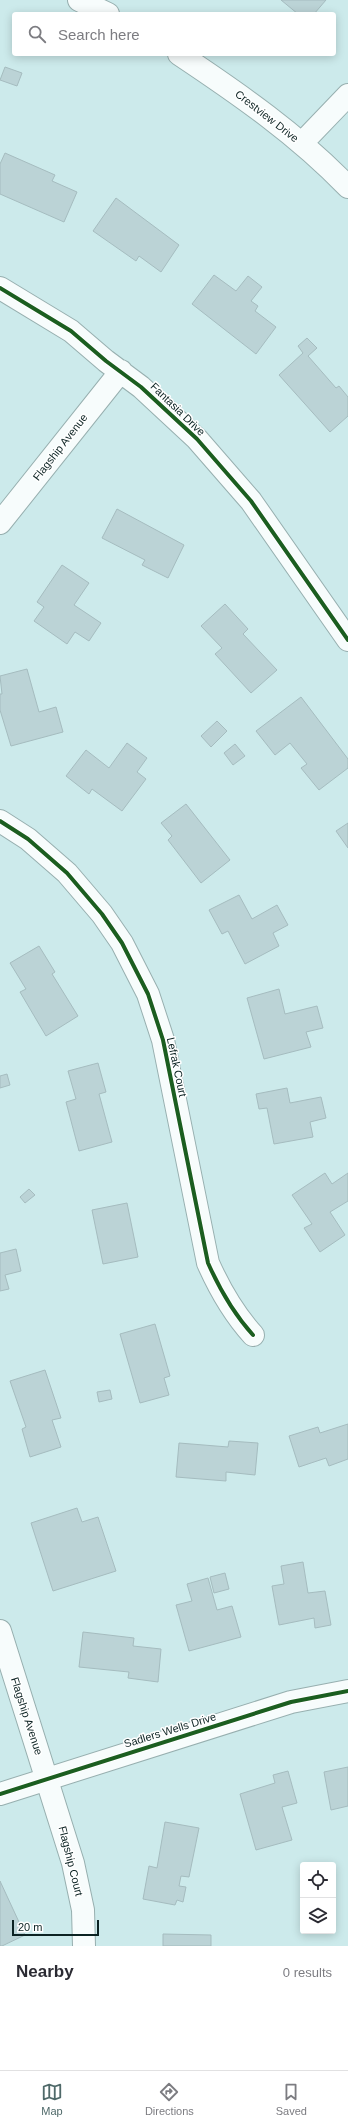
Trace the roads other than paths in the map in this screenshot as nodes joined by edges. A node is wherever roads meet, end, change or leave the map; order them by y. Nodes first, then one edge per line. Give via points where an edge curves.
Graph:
1 (79, 0) edge
2 (104, 12) edge
3 (182, 56) edge
4 (348, 95) edge
5 (302, 143) junction
6 (348, 187) edge
7 (0, 288) edge
8 (120, 371) junction
9 (0, 524) edge
10 (348, 640) edge
11 (0, 821) edge
12 (253, 1336) dead end
13 (0, 1631) edge
14 (348, 1691) edge
15 (47, 1779) junction
16 (0, 1794) edge
17 (84, 1946) edge

1 - 2 street
3 - 5 street, Crestview Drive via 237,92
4 - 5 street
5 - 6 street, Crestview Drive
7 - 8 street, Fantasia Drive via 71,331
8 - 9 street, Flagship Avenue
8 - 10 street, Fantasia Drive via 141,386 197,439 251,501
11 - 12 street, Lefrak Court via 28,839 67,873 102,914 122,944 148,994 163,1040 208,1263 222,1294
13 - 15 street, Flagship Avenue
14 - 15 street, Sadlers Wells Drive via 292,1702
15 - 16 street, Sadlers Wells Drive
15 - 17 street, Flagship Court via 73,1863 83,1910

